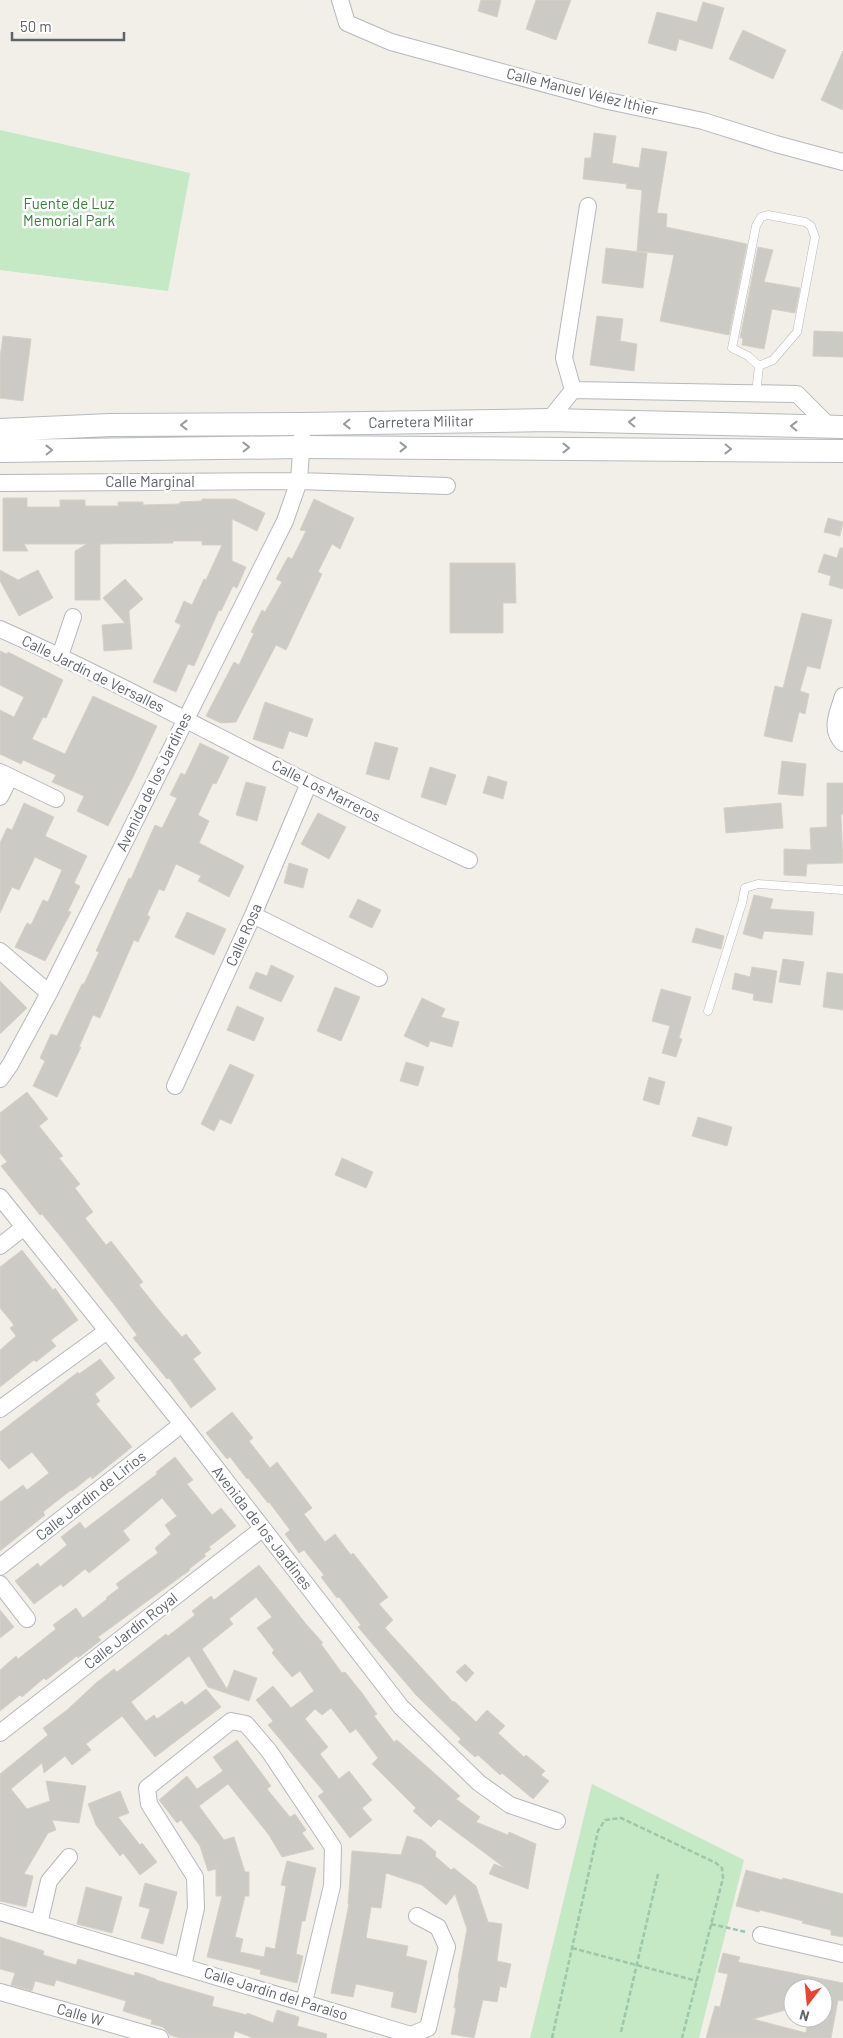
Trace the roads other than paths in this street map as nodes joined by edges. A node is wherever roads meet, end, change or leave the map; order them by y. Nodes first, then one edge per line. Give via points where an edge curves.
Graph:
1 (340, 0) edge
2 (843, 162) edge
3 (588, 206) dead end
4 (759, 366) junction
5 (573, 390) junction
6 (756, 393) junction
7 (549, 420) junction
8 (302, 424) junction
9 (837, 427) edge
10 (0, 430) edge
11 (302, 447) junction
12 (0, 451) edge
13 (843, 451) edge
14 (299, 482) junction
15 (0, 484) edge
16 (447, 486) dead end
17 (73, 617) dead end
18 (0, 629) edge
19 (60, 656) junction
20 (843, 696) edge
21 (185, 719) junction
22 (843, 743) edge
23 (5, 774) edge
24 (309, 783) junction
25 (0, 797) edge
26 (56, 799) dead end
27 (469, 860) dead end
28 (843, 890) edge
29 (253, 915) junction
30 (0, 951) edge
31 (379, 978) dead end
32 (49, 994) junction
33 (708, 1011) dead end
34 (0, 1079) edge
35 (175, 1086) dead end
36 (0, 1197) edge
37 (23, 1228) junction
38 (0, 1246) edge
39 (108, 1331) junction
40 (0, 1409) edge
41 (182, 1424) junction
42 (262, 1529) junction
43 (0, 1567) edge
44 (0, 1584) edge
45 (28, 1619) dead end
46 (0, 1733) edge
47 (557, 1821) dead end
48 (70, 1857) dead end
49 (0, 1912) edge
50 (417, 1916) dead end
51 (39, 1924) junction
52 (761, 1936) road end
53 (843, 1954) edge
54 (183, 1966) junction
55 (0, 1992) edge
56 (304, 2002) junction
57 (160, 2038) edge

1 - 2 street, Calle Manuel Vélez Ithier via 347,23 391,42 608,101 703,121
3 - 5 street via 564,358
4 - 4 lane via 773,360 797,332 815,237 811,226 805,222 768,214 756,226 732,348
4 - 6 lane
5 - 6 street
5 - 7 street
6 - 9 street via 796,394
7 -> 8 main road, Carretera Militar
9 -> 7 main road, Carretera Militar
8 -> 10 main road, Carretera Militar via 110,425
8 - 11 street, Avenida de los Jardines
12 -> 11 main road, Carretera Militar
11 -> 13 main road, Carretera Militar
11 - 14 street, Avenida de los Jardines
14 - 15 street, Calle Marginal
14 - 16 street, Calle Marginal
14 - 21 street, Avenida de los Jardines via 284,520
17 - 19 street
18 - 19 street, Calle Jardín de Versalles
19 - 21 street, Calle Jardín de Versalles
20 - 22 street via 835,724 836,737
21 - 24 street, Calle Los Marreros
21 - 32 street, Avenida de los Jardines
23 - 25 street
23 - 26 street
24 - 27 street, Calle Los Marreros
24 - 29 street, Calle Rosa
28 - 33 lane via 758,884 745,888
29 - 31 street
29 - 35 street, Calle Rosa
30 - 32 street
32 - 34 street, Avenida de los Jardines
36 - 37 street, Avenida de los Jardines
37 - 38 street
37 - 39 street, Avenida de los Jardines
39 - 40 street
39 - 41 street, Avenida de los Jardines
41 - 42 street, Avenida de los Jardines
41 - 43 street, Calle Jardín de Lirios
42 - 46 street, Calle Jardín Royal
42 - 47 street, Avenida de los Jardines via 401,1707 478,1783 510,1805
44 - 45 street
48 - 51 street via 49,1881
49 - 51 street, Calle Jardín del Paraíso
50 - 56 street, Calle Jardín del Paraíso via 438,1927 447,1947 428,2028 411,2035
51 - 54 street, Calle Jardín del Paraíso
52 - 53 street
54 - 56 street, Calle Jardín del Paraíso
54 - 56 street via 196,1908 195,1877 149,1804 148,1788 231,1721 246,1724 269,1751 333,1847 332,1886
55 - 57 street, Calle W

